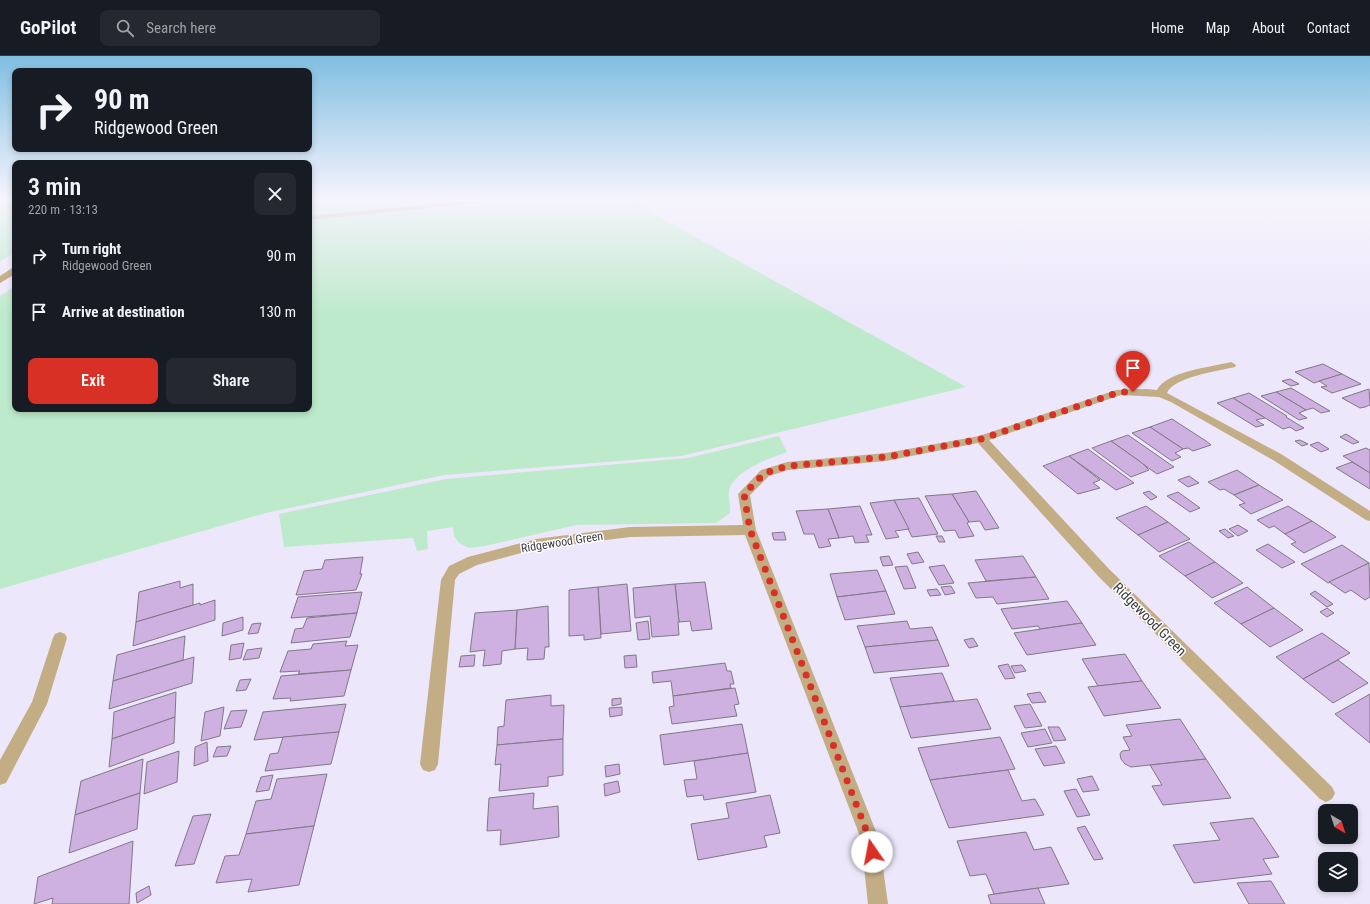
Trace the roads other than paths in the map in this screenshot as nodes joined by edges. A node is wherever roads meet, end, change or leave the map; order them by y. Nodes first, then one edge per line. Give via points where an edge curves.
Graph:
1 (12, 272) edge
2 (0, 280) edge
3 (1231, 365) dead end
4 (1161, 394) junction
5 (981, 439) junction
6 (1370, 517) edge
7 (750, 530) junction
8 (60, 638) dead end
9 (429, 764) dead end
10 (0, 777) edge
11 (1326, 793) dead end
12 (878, 904) edge

1 - 2 street
3 - 4 street via 1172,382 1166,385
4 - 5 street via 1120,392
4 - 6 street via 1277,457
5 - 7 street via 886,457 788,466 765,473 744,494
5 - 11 street, Ridgewood Green via 1104,573
7 - 9 street, Ridgewood Green via 630,532 536,544 473,561 454,570 448,580
7 - 12 street via 870,840
8 - 10 street via 39,704

